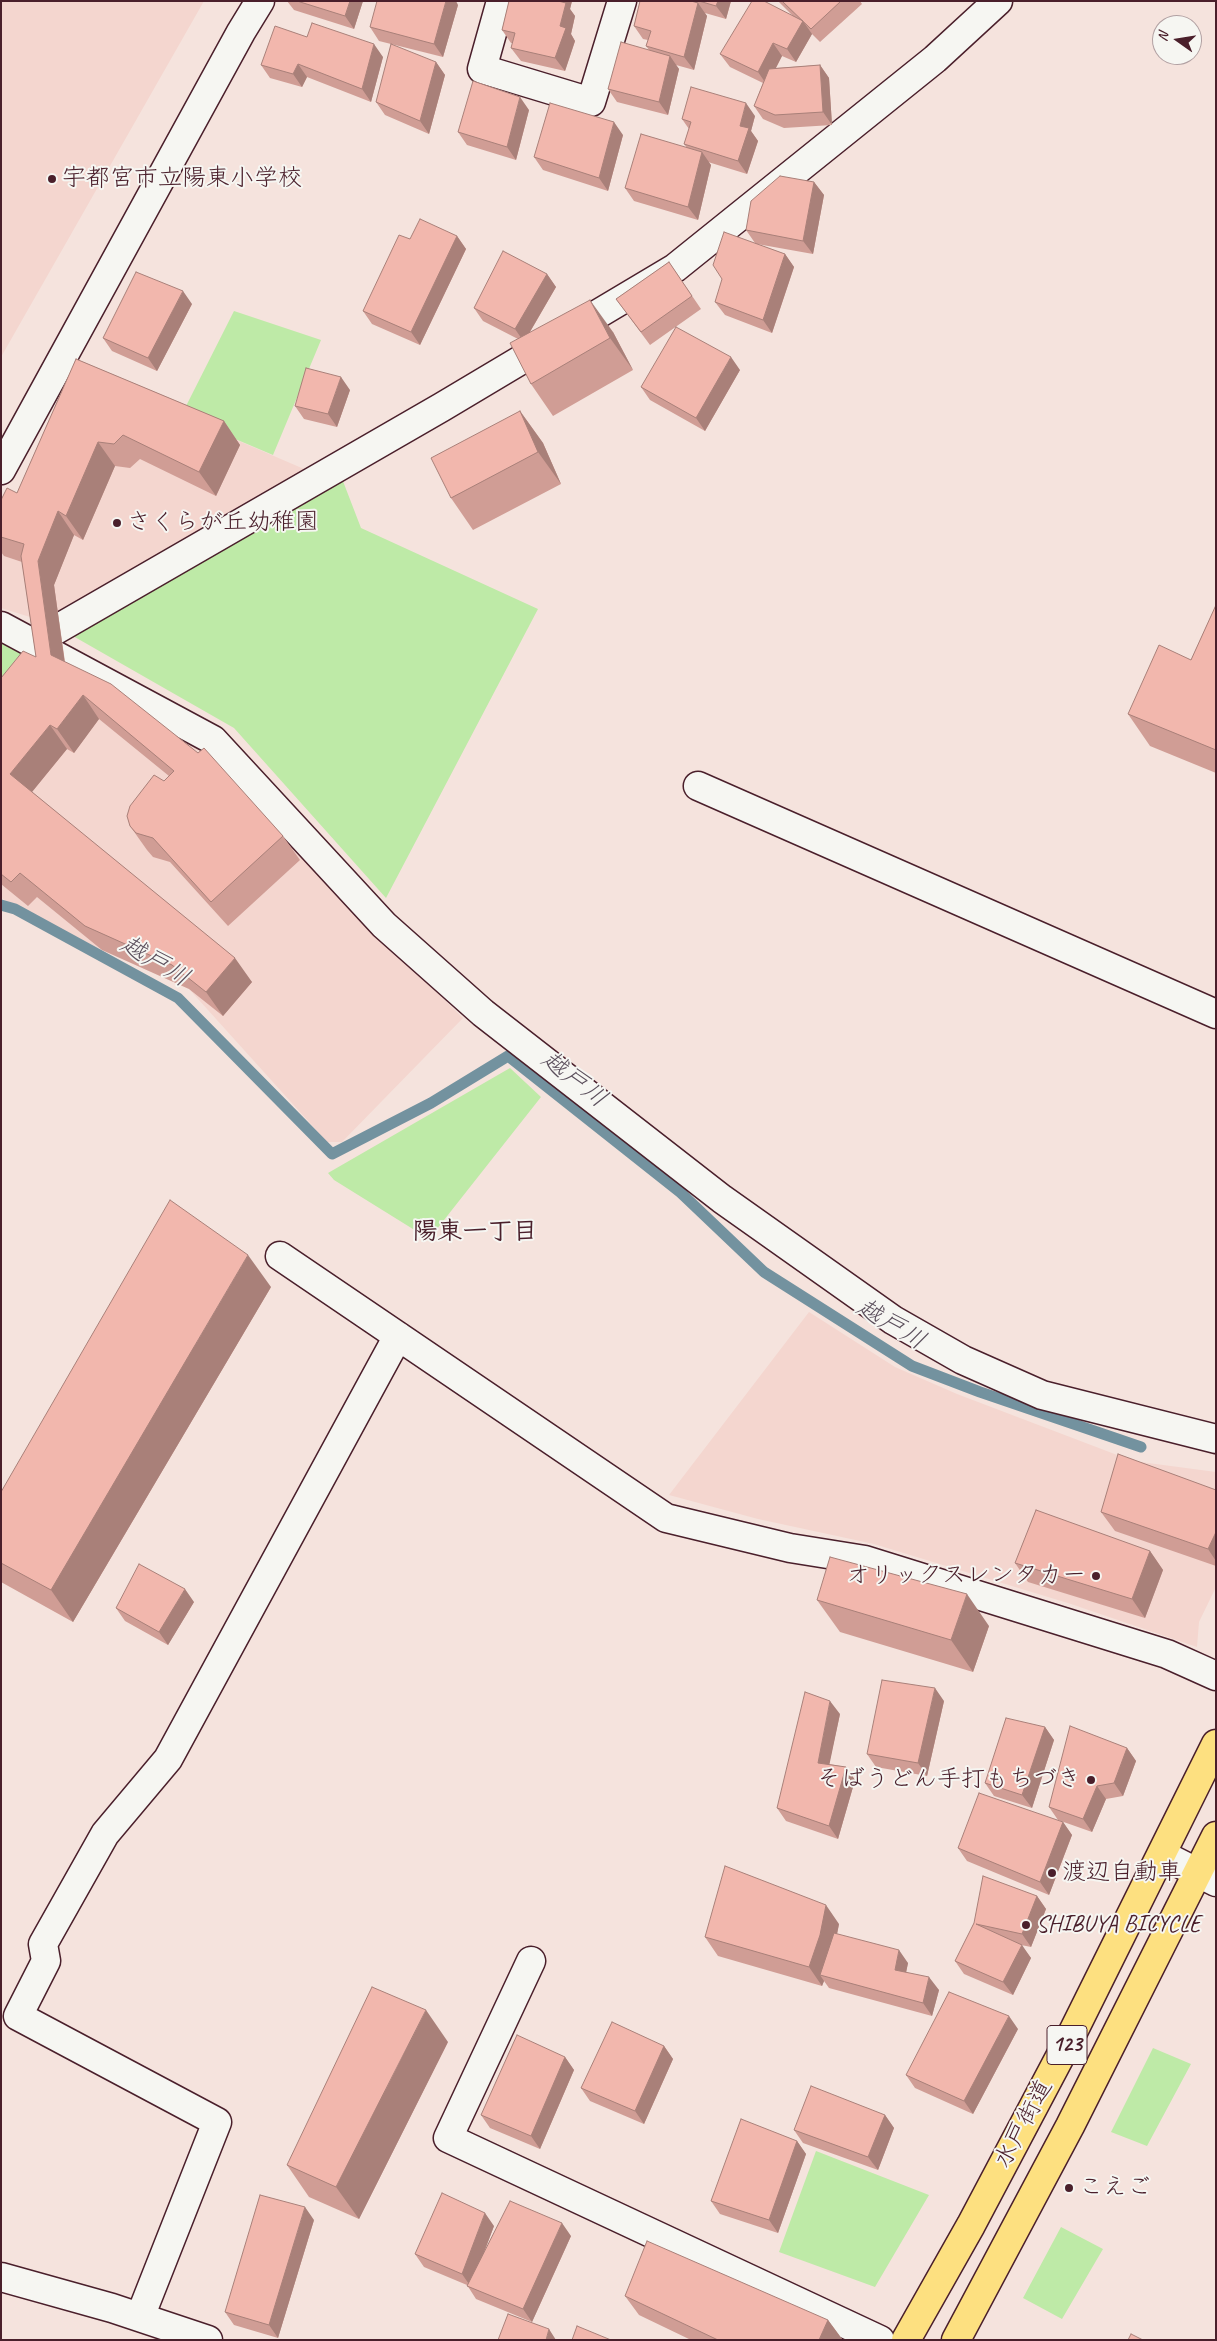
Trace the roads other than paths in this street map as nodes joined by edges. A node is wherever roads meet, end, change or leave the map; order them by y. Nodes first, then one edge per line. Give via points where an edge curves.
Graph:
1 (260, 1) edge
2 (501, 1) edge
3 (622, 1) edge
4 (998, 1) edge
5 (1, 470) edge
6 (1, 626) edge
7 (33, 643) junction
8 (698, 786) dead end
9 (1216, 1014) edge
10 (280, 1256) dead end
11 (398, 1336) junction
12 (1216, 1439) edge
13 (1216, 1676) edge
14 (1216, 1744) edge
15 (1216, 1836) edge
16 (1162, 1855) junction
17 (1207, 1877) edge
18 (531, 1961) dead end
19 (1, 2278) edge
20 (140, 2317) junction
21 (208, 2340) edge
22 (880, 2340) edge
23 (906, 2340) edge
24 (956, 2340) edge

1 - 5 street
2 - 3 street via 482,69 592,102
4 - 7 street via 935,59 675,268 442,407
6 - 7 street
7 - 12 street via 213,740 384,925 483,1013 722,1199 893,1320 963,1360 1042,1395
8 - 9 street
10 - 11 street
11 - 13 street via 666,1518 790,1548 865,1560 1167,1654
11 - 20 street via 168,1759 105,1834 43,1944 46,1961 18,2016 217,2122
14 - 16 highway, 水戸街道 / 123
15 - 17 highway, 水戸街道 / 123
16 - 17 street
16 - 23 highway, 水戸街道 / 123 via 1068,2043
17 - 24 highway, 水戸街道 / 123
18 - 22 street via 448,2138
19 - 20 street
20 - 21 street

